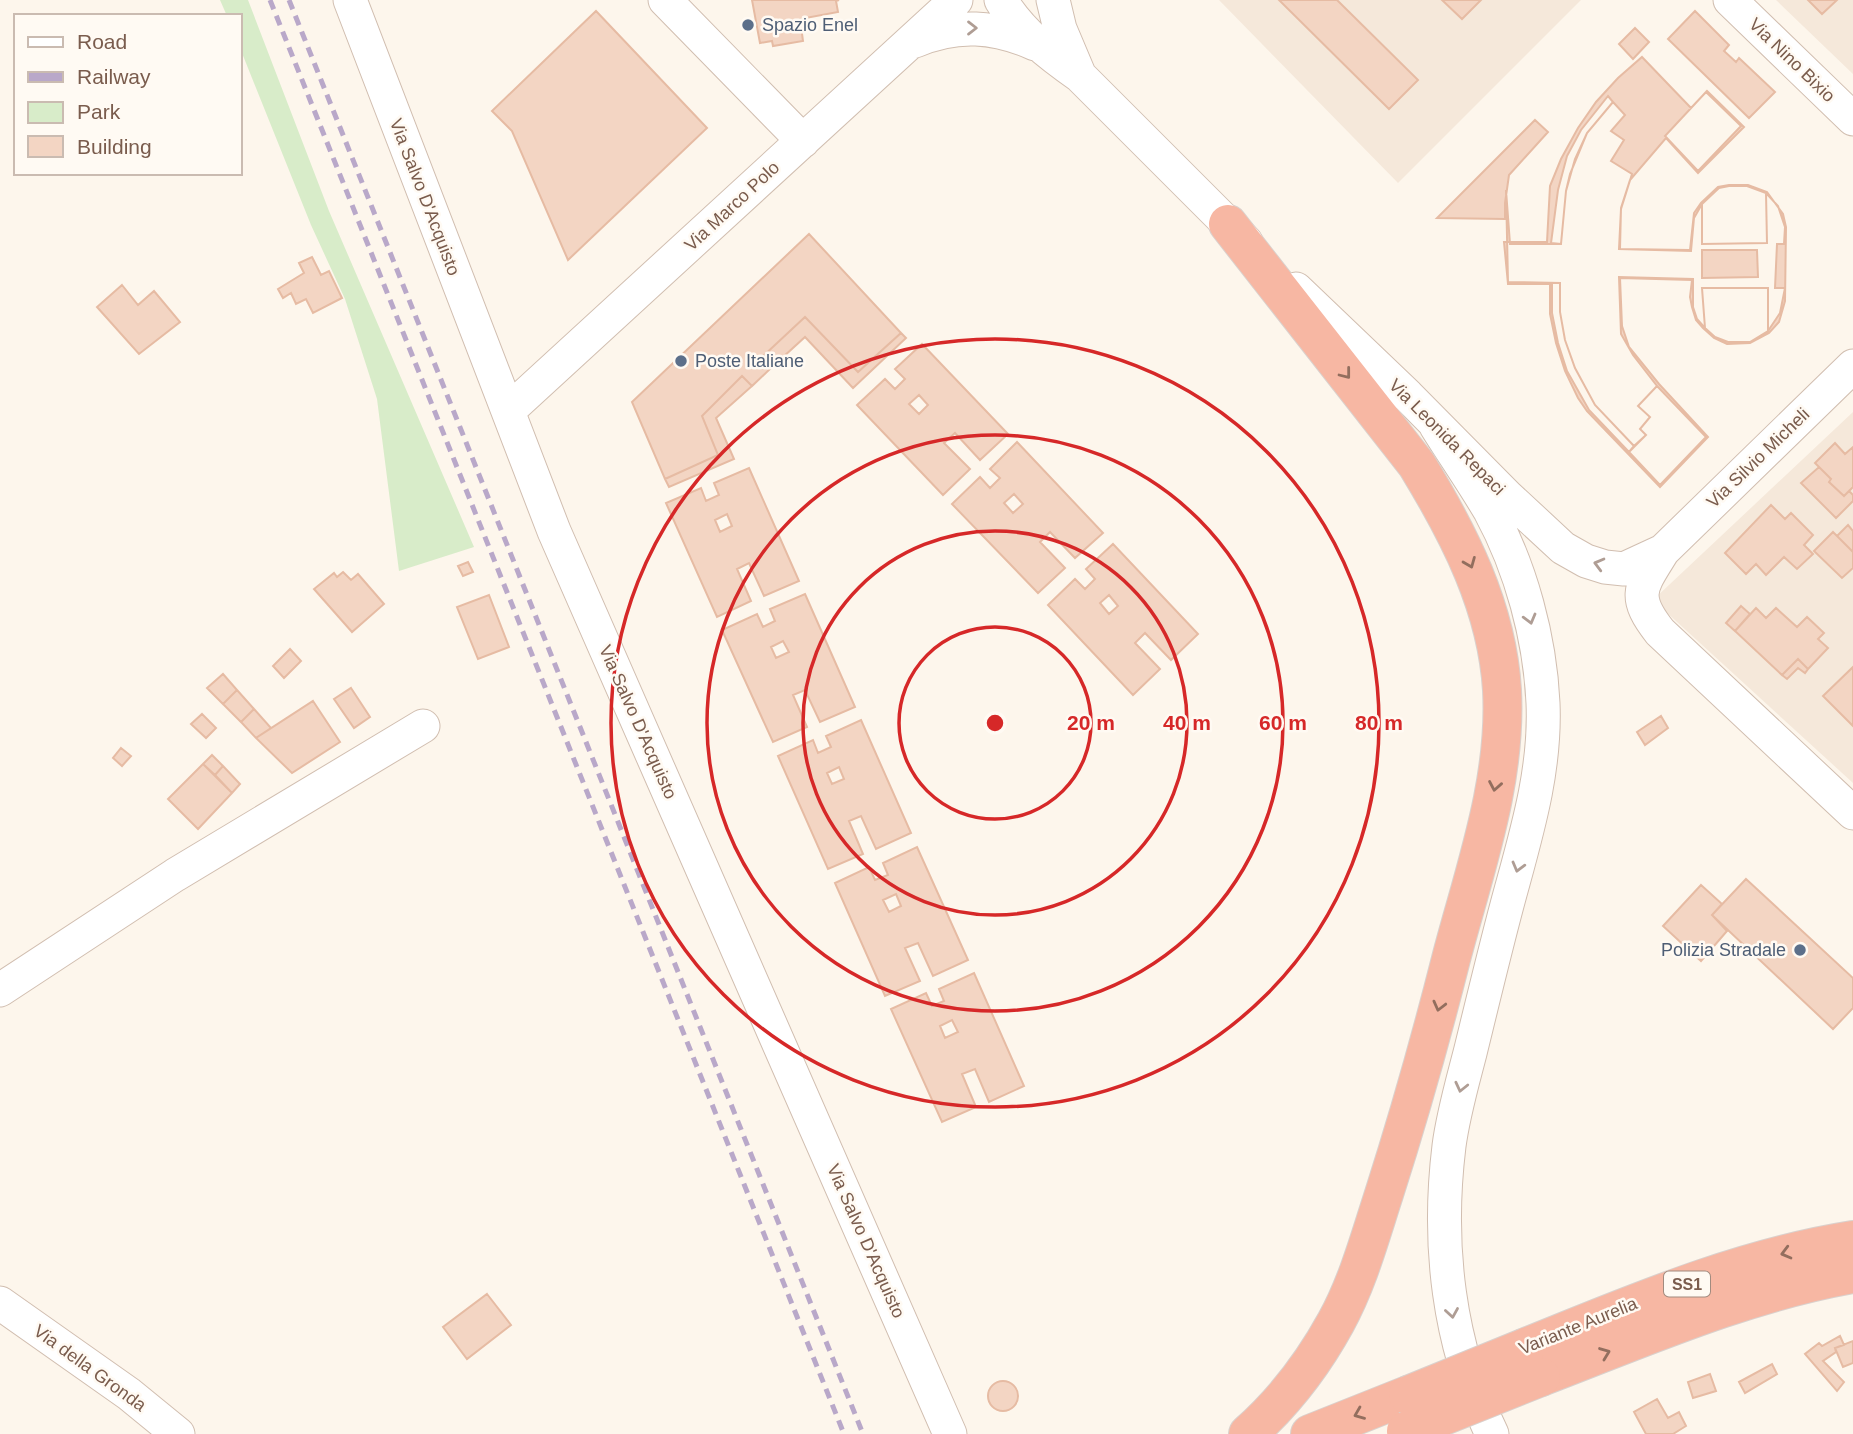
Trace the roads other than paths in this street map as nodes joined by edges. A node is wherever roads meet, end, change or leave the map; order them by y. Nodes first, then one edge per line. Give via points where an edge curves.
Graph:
1 (350, 0) edge
2 (665, 0) edge
3 (1001, 0) edge
4 (1730, 0) edge
5 (953, 1) edge
6 (1051, 4) edge
7 (907, 45) junction
8 (1041, 46) junction
9 (1080, 76) junction
10 (1853, 119) edge
11 (803, 141) junction
12 (1228, 224) junction
13 (1853, 366) edge
14 (508, 411) junction
15 (1436, 426) junction
16 (1663, 551) junction
17 (423, 726) dead end
18 (1853, 813) edge
19 (0, 990) edge
20 (1853, 1240) edge
21 (1853, 1274) edge
22 (0, 1303) edge
23 (1534, 1362) junction
24 (1405, 1420) edge
25 (178, 1434) edge
26 (950, 1434) edge
27 (1248, 1434) edge
28 (1310, 1434) edge
29 (1492, 1434) edge

1 - 14 street, Via Salvo D'Acquisto
2 - 11 street
3 - 8 street, Via Leonida Repaci
4 - 10 street, Via Nino Bixio
5 - 7 street, Via Marco Polo
6 - 9 street
7 -> 8 street via 943,31 981,28
7 - 11 street, Via Marco Polo
8 - 9 street, Via Leonida Repaci
9 - 12 street, Via Leonida Repaci
11 - 14 street, Via Marco Polo
12 - 15 street, Via Leonida Repaci
12 -> 27 highway via 1417,465 1440,502 1469,560 1492,625 1502,705 1500,755 1482,848 1420,1080 1361,1266 1311,1365
13 - 16 street, Via Silvio Micheli
14 - 26 street, Via Salvo D'Acquisto via 554,531
16 -> 15 street, Via Leonida Repaci via 1624,569 1572,554
15 -> 29 street via 1489,510 1507,548 1534,634 1543,700 1542,748 1532,813 1464,1075 1447,1168 1446,1241 1454,1326
16 - 18 street via 1642,587 1651,621
17 - 19 street via 175,874
20 -> 23 highway, Variante Aurelia / SS1 via 1724,1270
23 -> 21 highway, Variante Aurelia / SS1
22 - 25 street, Via della Gronda
23 - 24 highway, Variante Aurelia / SS1, bridge
24 -> 28 highway, Variante Aurelia / SS1

